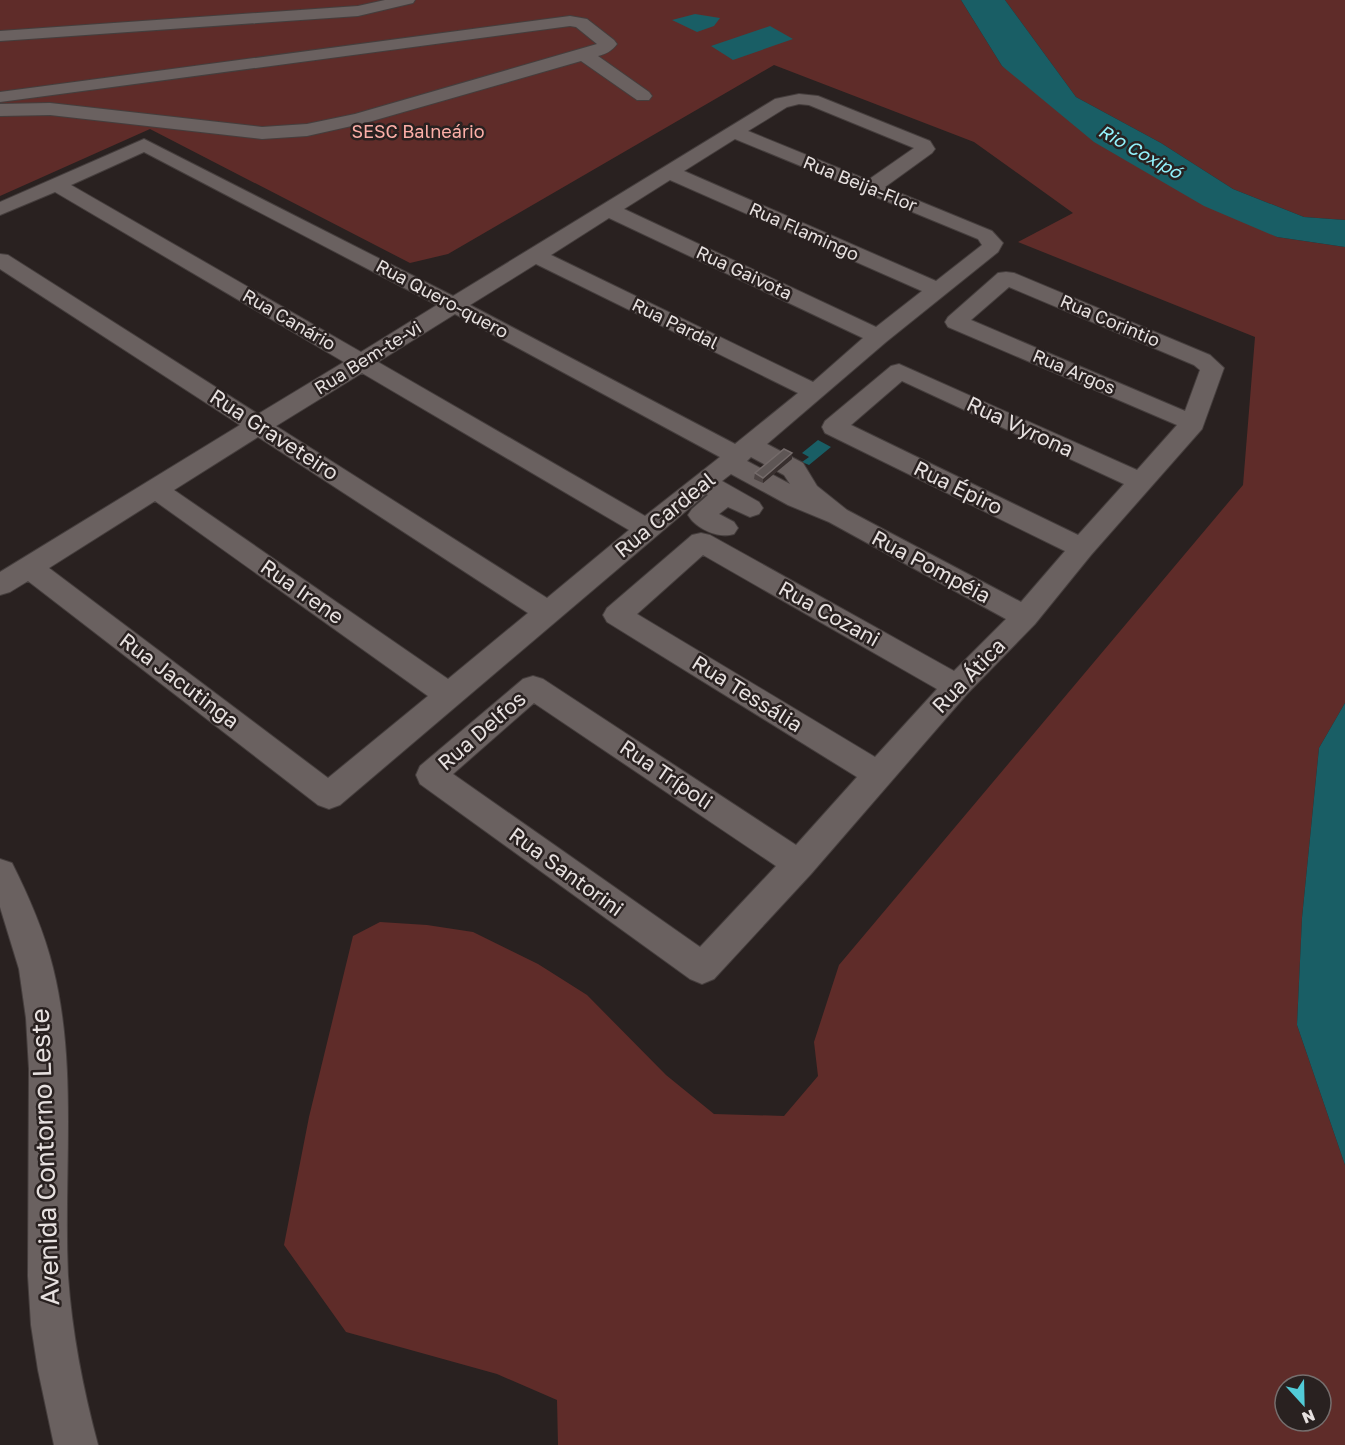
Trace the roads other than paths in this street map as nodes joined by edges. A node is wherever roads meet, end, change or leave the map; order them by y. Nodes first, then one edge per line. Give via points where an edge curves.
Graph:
1 (408, 0) edge
2 (0, 36) edge
3 (584, 55) junction
4 (643, 96) dead end
5 (0, 103) edge
6 (736, 133) junction
7 (671, 173) junction
8 (56, 184) junction
9 (870, 188) junction
10 (0, 209) edge
11 (609, 210) junction
12 (985, 235) joint
13 (535, 255) junction
14 (0, 260) edge
15 (938, 290) junction
16 (453, 305) junction
17 (956, 322) joint
18 (878, 337) junction
19 (361, 362) junction
20 (1212, 368) joint
21 (815, 392) junction
22 (1193, 423) junction
23 (258, 425) junction
24 (834, 427) joint
25 (732, 464) junction
26 (1141, 482) junction
27 (155, 489) junction
28 (750, 508) dead end
29 (725, 528) dead end
30 (647, 529) junction
31 (1082, 548) junction
32 (29, 567) junction
33 (0, 585) edge
34 (548, 612) junction
35 (617, 615) joint
36 (1025, 617) junction
37 (957, 686) junction
38 (533, 687) joint
39 (449, 695) junction
40 (878, 774) junction
41 (431, 775) joint
42 (329, 796) joint
43 (799, 864) junction
44 (0, 873) edge
45 (702, 969) joint
46 (76, 1445) edge

1 - 2 street via 358,11
3 - 4 street
3 - 5 street via 307,130 262,133
3 - 5 street via 608,44 581,23 570,21
6 - 7 street, Rua Bem-te-vi
6 - 9 street, Rua Beija-Flor
6 - 9 street via 781,103 800,99 812,100 923,145 925,149
7 - 11 street, Rua Bem-te-vi
7 - 15 street, Rua Flamingo
8 - 10 street
8 - 16 street, Rua Quero-quero via 144,145
8 - 19 street, Rua Canário
9 - 12 street, Rua Beija-Flor
11 - 13 street, Rua Bem-te-vi
11 - 18 street, Rua Gaivota
12 - 15 street, Rua Cardeal via 993,243 991,248
13 - 16 street, Rua Bem-te-vi
13 - 21 street, Rua Pardal
14 - 23 street, Rua Graveteiro
15 - 18 street, Rua Cardeal
16 - 19 street, Rua Bem-te-vi
16 - 25 street, Rua Quero-quero
17 - 20 street, Rua Corintio via 1006,278 1202,360
17 - 22 street, Rua Argos
18 - 21 street, Rua Cardeal
19 - 23 street, Rua Bem-te-vi
19 - 30 street, Rua Canário
20 - 22 street, Rua Ática
21 - 25 street, Rua Cardeal
22 - 26 street, Rua Ática
23 - 27 street, Rua Bem-te-vi
23 - 34 street, Rua Graveteiro
24 - 26 street, Rua Vyrona via 899,371
24 - 31 street, Rua Épiro
25 - 28 street
25 - 29 street via 701,514
25 - 30 street, Rua Cardeal
25 - 36 street, Rua Pompéia via 770,491 797,489 838,516
26 - 31 street, Rua Ática
27 - 32 street, Rua Bem-te-vi
27 - 39 street, Rua Irene
30 - 34 street, Rua Cardeal
31 - 36 street, Rua Ática
32 - 33 street, Rua Bem-te-vi
32 - 42 street, Rua Jacutinga
34 - 39 street, Rua Cardeal
35 - 37 street, Rua Cozani via 701,542
35 - 40 street, Rua Tessália
36 - 37 street, Rua Ática
37 - 40 street, Rua Ática
38 - 41 street, Rua Delfos
38 - 43 street, Rua Trípoli
39 - 42 street, Rua Cardeal
40 - 43 street, Rua Ática
41 - 45 street, Rua Santorini
43 - 45 street, Rua Ática
44 - 46 street, Avenida Contorno Leste via 23,923 44,1022 52,1325

